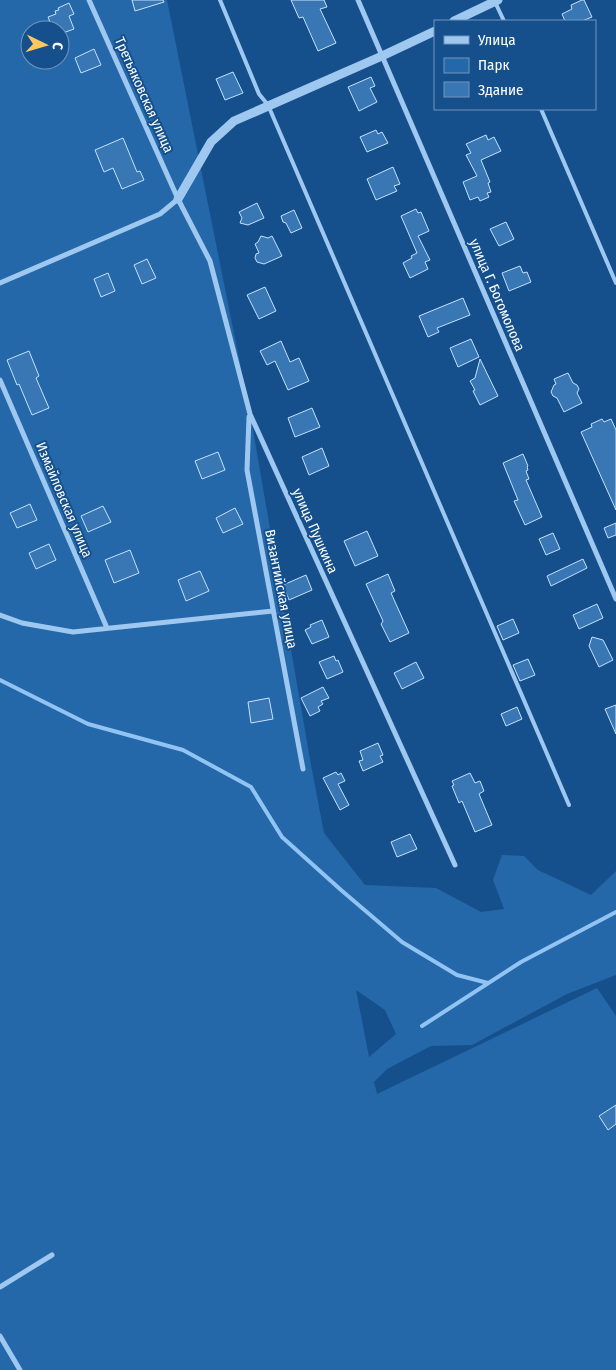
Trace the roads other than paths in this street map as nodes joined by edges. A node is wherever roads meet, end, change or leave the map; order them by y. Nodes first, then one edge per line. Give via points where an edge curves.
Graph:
1 (89, 0) edge
2 (220, 0) edge
3 (358, 0) edge
4 (496, 1) edge
5 (456, 20) edge
6 (504, 20) edge
7 (434, 31) edge
8 (382, 56) junction
9 (268, 105) junction
10 (541, 110) edge
11 (178, 200) junction
12 (0, 283) edge
13 (616, 283) edge
14 (0, 380) edge
15 (250, 414) junction
16 (616, 600) edge
17 (274, 611) junction
18 (0, 616) edge
19 (107, 628) junction
20 (303, 768) dead end
21 (569, 805) dead end
22 (455, 865) dead end
23 (52, 1255) dead end
24 (0, 1287) edge
25 (0, 1336) edge
26 (20, 1370) edge

1 - 11 street, Третьяковская улица
2 - 9 lane via 259,94
3 - 8 street, улица Г. Богомолова
4 - 5 street
4 - 6 lane
7 - 8 street
8 - 9 street
8 - 16 street, улица Г. Богомолова
9 - 11 street via 234,121 211,142
9 - 21 lane
10 - 13 lane
11 - 12 street via 160,214
11 - 15 street, улица Пушкина via 210,261
14 - 19 street, Измайловская улица
15 - 17 street, Византийская улица via 247,470
15 - 22 street, улица Пушкина
17 - 19 street
17 - 20 street, Византийская улица
18 - 19 street via 73,632
23 - 24 street
25 - 26 street

